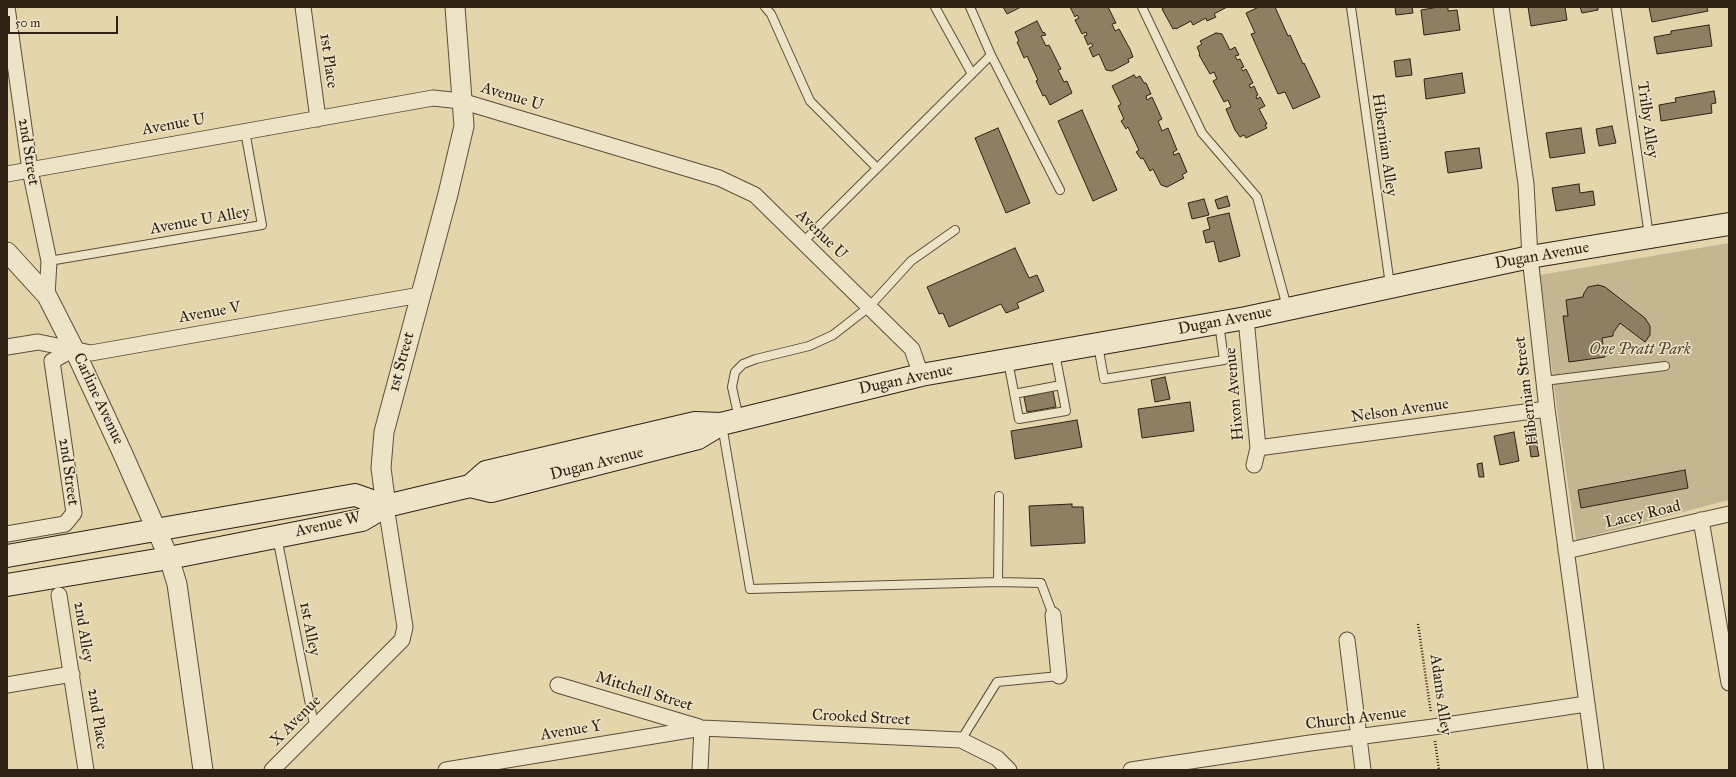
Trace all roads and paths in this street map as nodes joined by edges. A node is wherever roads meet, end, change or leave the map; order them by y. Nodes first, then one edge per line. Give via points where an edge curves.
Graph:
1 (7, 7) edge
2 (302, 7) edge
3 (455, 7) edge
4 (765, 7) edge
5 (935, 7) edge
6 (970, 7) edge
7 (1142, 7) edge
8 (1351, 7) edge
9 (1501, 7) edge
10 (1616, 7) edge
11 (991, 56) junction
12 (972, 74) junction
13 (461, 101) junction
14 (318, 119) junction
15 (245, 131) junction
16 (877, 168) junction
17 (30, 170) junction
18 (7, 174) edge
19 (1060, 190) dead end
20 (1729, 224) edge
21 (955, 230) dead end
22 (1650, 238) junction
23 (803, 242) junction
24 (7, 252) edge
25 (1530, 256) junction
26 (49, 261) junction
27 (1390, 286) junction
28 (420, 295) junction
29 (47, 296) junction
30 (869, 307) junction
31 (1287, 308) junction
32 (1246, 318) junction
33 (1219, 323) junction
34 (1098, 344) junction
35 (7, 347) edge
36 (74, 349) junction
37 (1055, 352) junction
38 (1008, 361) junction
39 (1665, 366) dead end
40 (922, 375) junction
41 (1544, 381) junction
42 (1061, 385) junction
43 (1014, 394) junction
44 (1546, 409) junction
45 (730, 422) junction
46 (1258, 448) junction
47 (1254, 465) dead end
48 (999, 496) dead end
49 (386, 506) junction
50 (1729, 514) edge
51 (1701, 520) junction
52 (156, 530) junction
53 (7, 534) edge
54 (277, 536) junction
55 (1566, 551) junction
56 (7, 556) edge
57 (168, 558) junction
58 (998, 582) junction
59 (7, 585) edge
60 (59, 595) dead end
61 (1053, 615) joint
62 (1418, 624) dead end
63 (1348, 640) dead end
64 (72, 674) junction
65 (1059, 676) joint
66 (1729, 683) edge
67 (7, 685) edge
68 (558, 685) dead end
69 (345, 698) joint
70 (1586, 704) junction
71 (318, 724) junction
72 (1433, 727) junction
73 (702, 728) junction
74 (1359, 736) junction
75 (962, 740) junction
76 (1160, 768) edge
77 (86, 770) edge
78 (203, 770) edge
79 (272, 770) edge
80 (446, 770) edge
81 (700, 770) edge
82 (1009, 770) edge
83 (1131, 770) edge
84 (1363, 770) edge
85 (1439, 770) edge
86 (1596, 770) edge

1 - 17 street, 2nd Street
2 - 14 street, 1st Place
3 - 13 street, 1st Street
4 - 16 lane via 771,14 810,101
5 - 12 lane
6 - 11 lane
7 - 31 lane via 1202,133 1257,197
8 - 27 lane, Hibernian Alley
9 - 25 street, Hibernian Street via 1526,184
10 - 22 lane, Trilby Alley
11 - 12 lane
11 - 19 lane
12 - 16 lane
13 - 14 street, Avenue U via 432,98
13 - 23 street, Avenue U via 719,178 755,195
13 - 28 street, 1st Street via 464,126
14 - 15 street, Avenue U
15 - 17 street, Avenue U
15 - 26 lane, Avenue U Alley via 262,225
16 - 23 lane
17 - 18 street, Avenue U
17 - 26 street, 2nd Street
20 - 22 main road, Dugan Avenue
21 - 30 lane via 910,261
22 - 25 main road, Dugan Avenue
23 - 30 street, Avenue U
24 - 29 street, Carline Avenue
25 - 27 main road, Dugan Avenue
25 - 41 street, Hibernian Street
26 - 29 street, 2nd Street
27 - 31 main road, Dugan Avenue
28 - 36 street, Avenue V via 91,353
28 - 49 street, 1st Street via 384,432 381,468
29 - 36 street, Carline Avenue
30 - 40 street, Avenue U via 912,349
30 - 45 lane via 833,335 809,346 743,364 735,372
31 - 32 main road, Dugan Avenue
32 - 33 main road, Dugan Avenue
32 - 46 street, Hixon Avenue
33 - 34 main road, Dugan Avenue
33 - 34 lane via 1224,360 1104,379
34 - 37 main road, Dugan Avenue
35 - 36 street, Avenue V via 38,342
36 - 52 street, Carline Avenue
36 - 53 street, 2nd Street via 52,361 74,513 65,524
37 - 38 main road, Dugan Avenue
37 - 42 lane
38 - 40 main road, Dugan Avenue
38 - 43 lane
39 - 41 lane
40 - 45 main road, Dugan Avenue
41 - 44 street, Hibernian Street
42 - 43 lane
42 - 43 lane via 1066,411 1019,419
44 - 46 street, Nelson Avenue
44 - 55 street, Hibernian Street
45 - 49 main road, Dugan Avenue via 695,423 486,472 470,486
45 - 58 lane via 750,589
46 - 47 street, Hixon Avenue
48 - 58 lane
49 - 52 main road, Avenue W via 355,495
49 - 54 main road, Avenue W via 362,520
49 - 69 street, 1st Street via 405,627 402,640
50 - 51 street, Lacey Road
51 - 55 street, Lacey Road
51 - 66 street
52 - 56 main road, Avenue W
52 - 57 street, Carline Avenue
54 - 57 main road, Avenue W
54 - 71 lane, 1st Alley via 313,720
55 - 70 street, Hibernian Street
57 - 59 main road, Avenue W
57 - 78 street via 177,584
58 - 61 lane via 1041,583
60 - 64 street, 2nd Alley
61 - 65 street
62 - 72 path, Adams Alley
63 - 74 street
64 - 67 street
64 - 77 street, 2nd Place
65 - 75 lane via 997,682
68 - 73 street, Mitchell Street
69 - 71 street, X Avenue
70 - 72 street, Church Avenue
70 - 86 street, Hibernian Street
71 - 79 street, X Avenue
72 - 74 street, Church Avenue
72 - 85 path, Adams Alley
73 - 75 street, Crooked Street
73 - 80 street, Avenue Y
73 - 81 street, Mitchell Street
74 - 76 street, Church Avenue
74 - 84 street
75 - 82 street, Crooked Street via 997,758
76 - 83 street, Church Avenue

